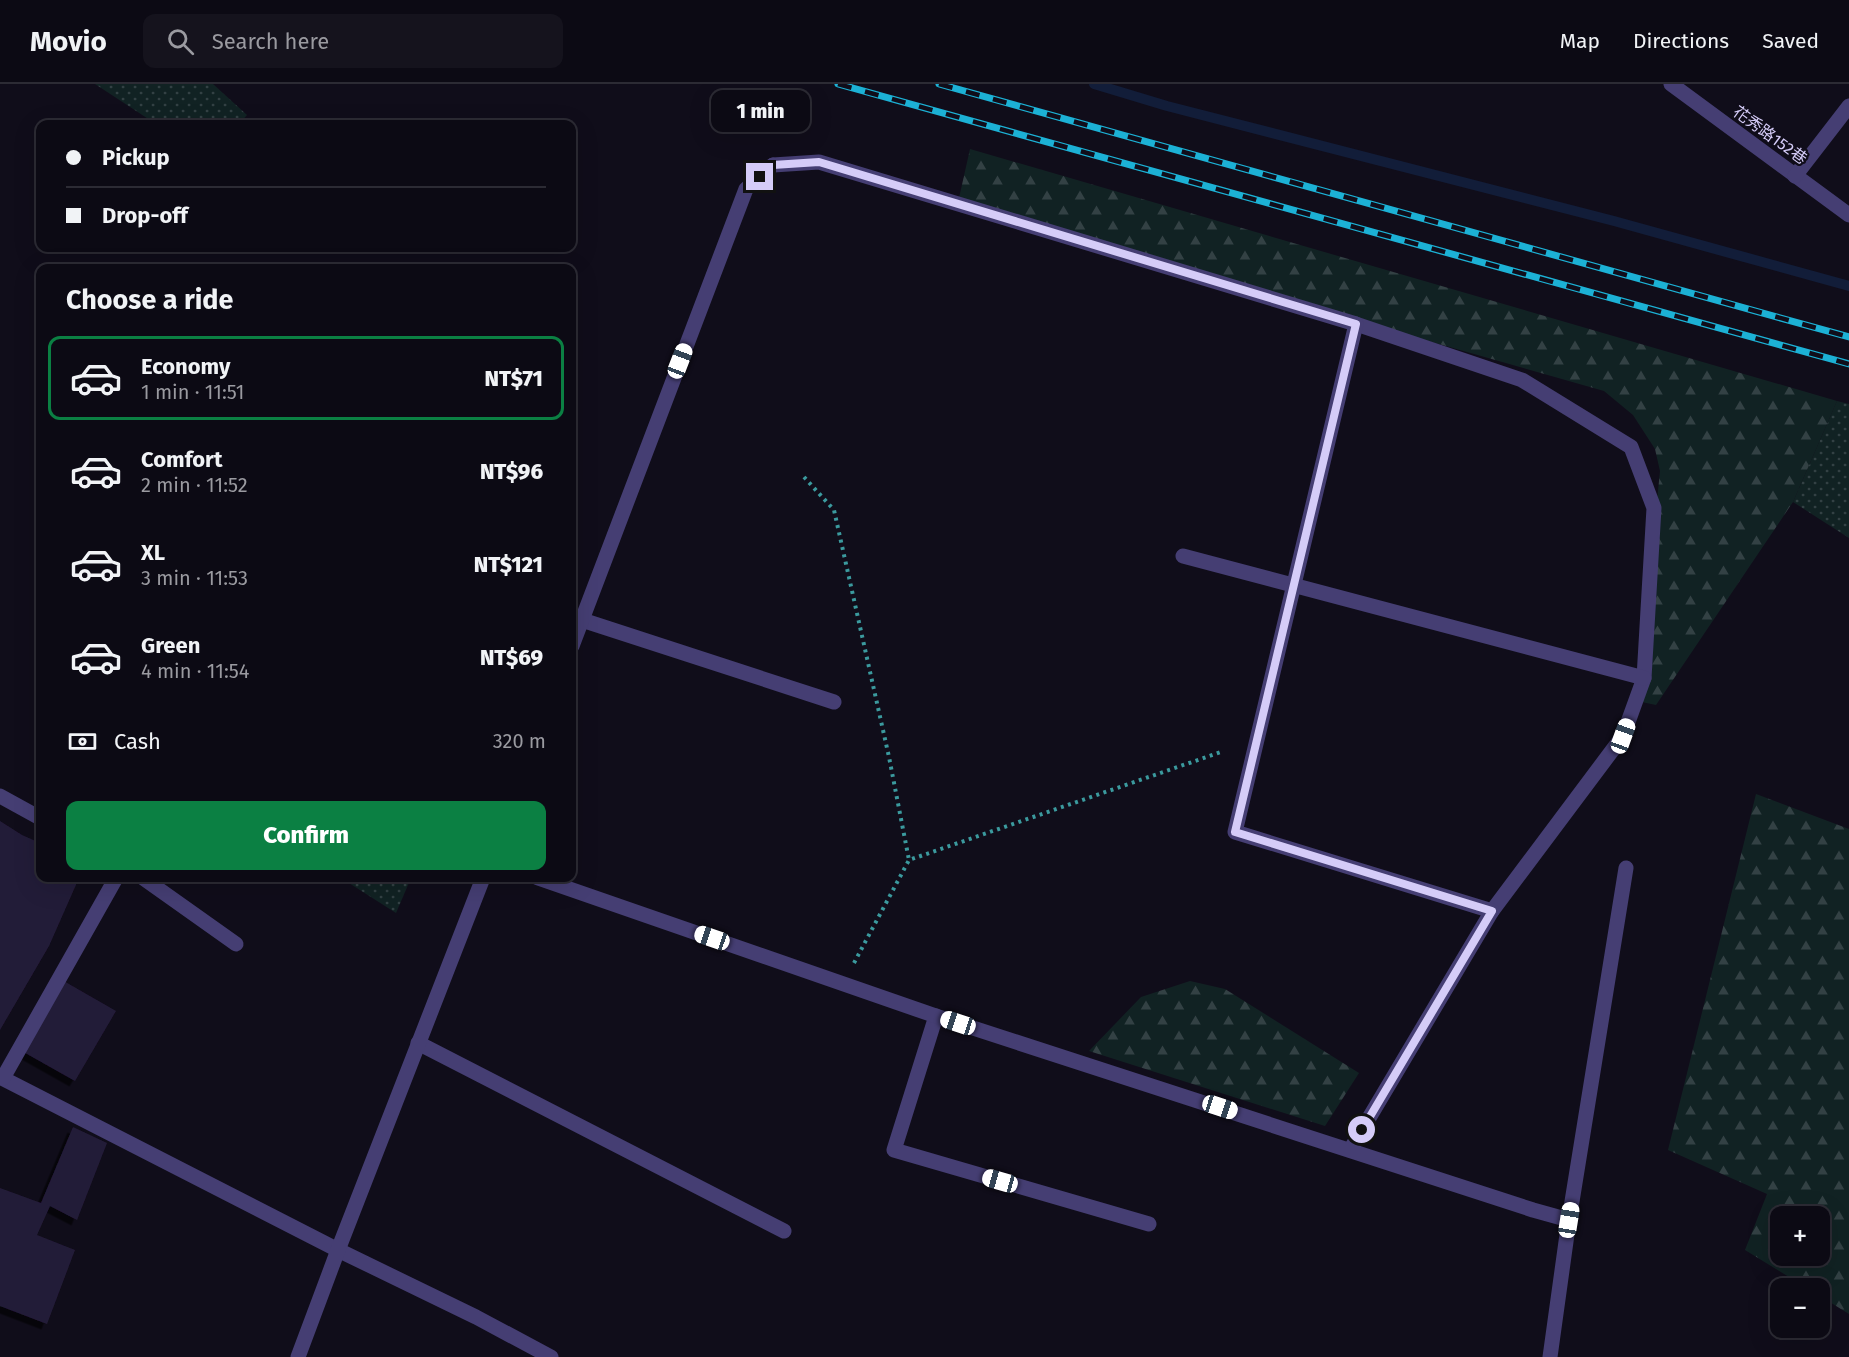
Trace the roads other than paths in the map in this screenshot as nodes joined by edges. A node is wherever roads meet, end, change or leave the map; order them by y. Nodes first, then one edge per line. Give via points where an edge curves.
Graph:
1 (1671, 84) edge
2 (1849, 106) edge
3 (1795, 176) junction
4 (1849, 215) edge
5 (1356, 324) junction
6 (1183, 556) dead end
7 (1294, 585) junction
8 (582, 620) junction
9 (576, 636) edge
10 (1644, 678) junction
11 (834, 702) dead end
12 (0, 796) edge
13 (36, 816) edge
14 (1626, 868) dead end
15 (114, 882) edge
16 (149, 882) edge
17 (481, 882) edge
18 (550, 882) edge
19 (1492, 911) junction
20 (236, 944) dead end
21 (936, 1016) junction
22 (418, 1043) junction
23 (2, 1078) edge
24 (1350, 1150) junction
25 (1569, 1220) junction
26 (1149, 1224) dead end
27 (784, 1231) dead end
28 (338, 1250) junction
29 (298, 1357) edge
30 (551, 1357) edge
31 (1550, 1357) edge

1 - 3 street, 花秀路152巷
2 - 3 street
3 - 4 street, 花秀路152巷
5 - 7 street
5 - 8 street via 819,162 773,165 746,189
5 - 10 street via 1522,380 1632,447 1654,508
6 - 7 street
7 - 10 street
7 - 19 street via 1235,832
8 - 9 street
8 - 11 street
10 - 19 street via 1623,736
12 - 13 street
14 - 25 street
15 - 23 street
16 - 20 street
17 - 22 street
18 - 21 street
19 - 24 street
21 - 24 street
21 - 26 street via 894,1150
22 - 27 street
22 - 28 street
23 - 28 street
24 - 25 street
25 - 31 street
28 - 29 street
28 - 30 street

